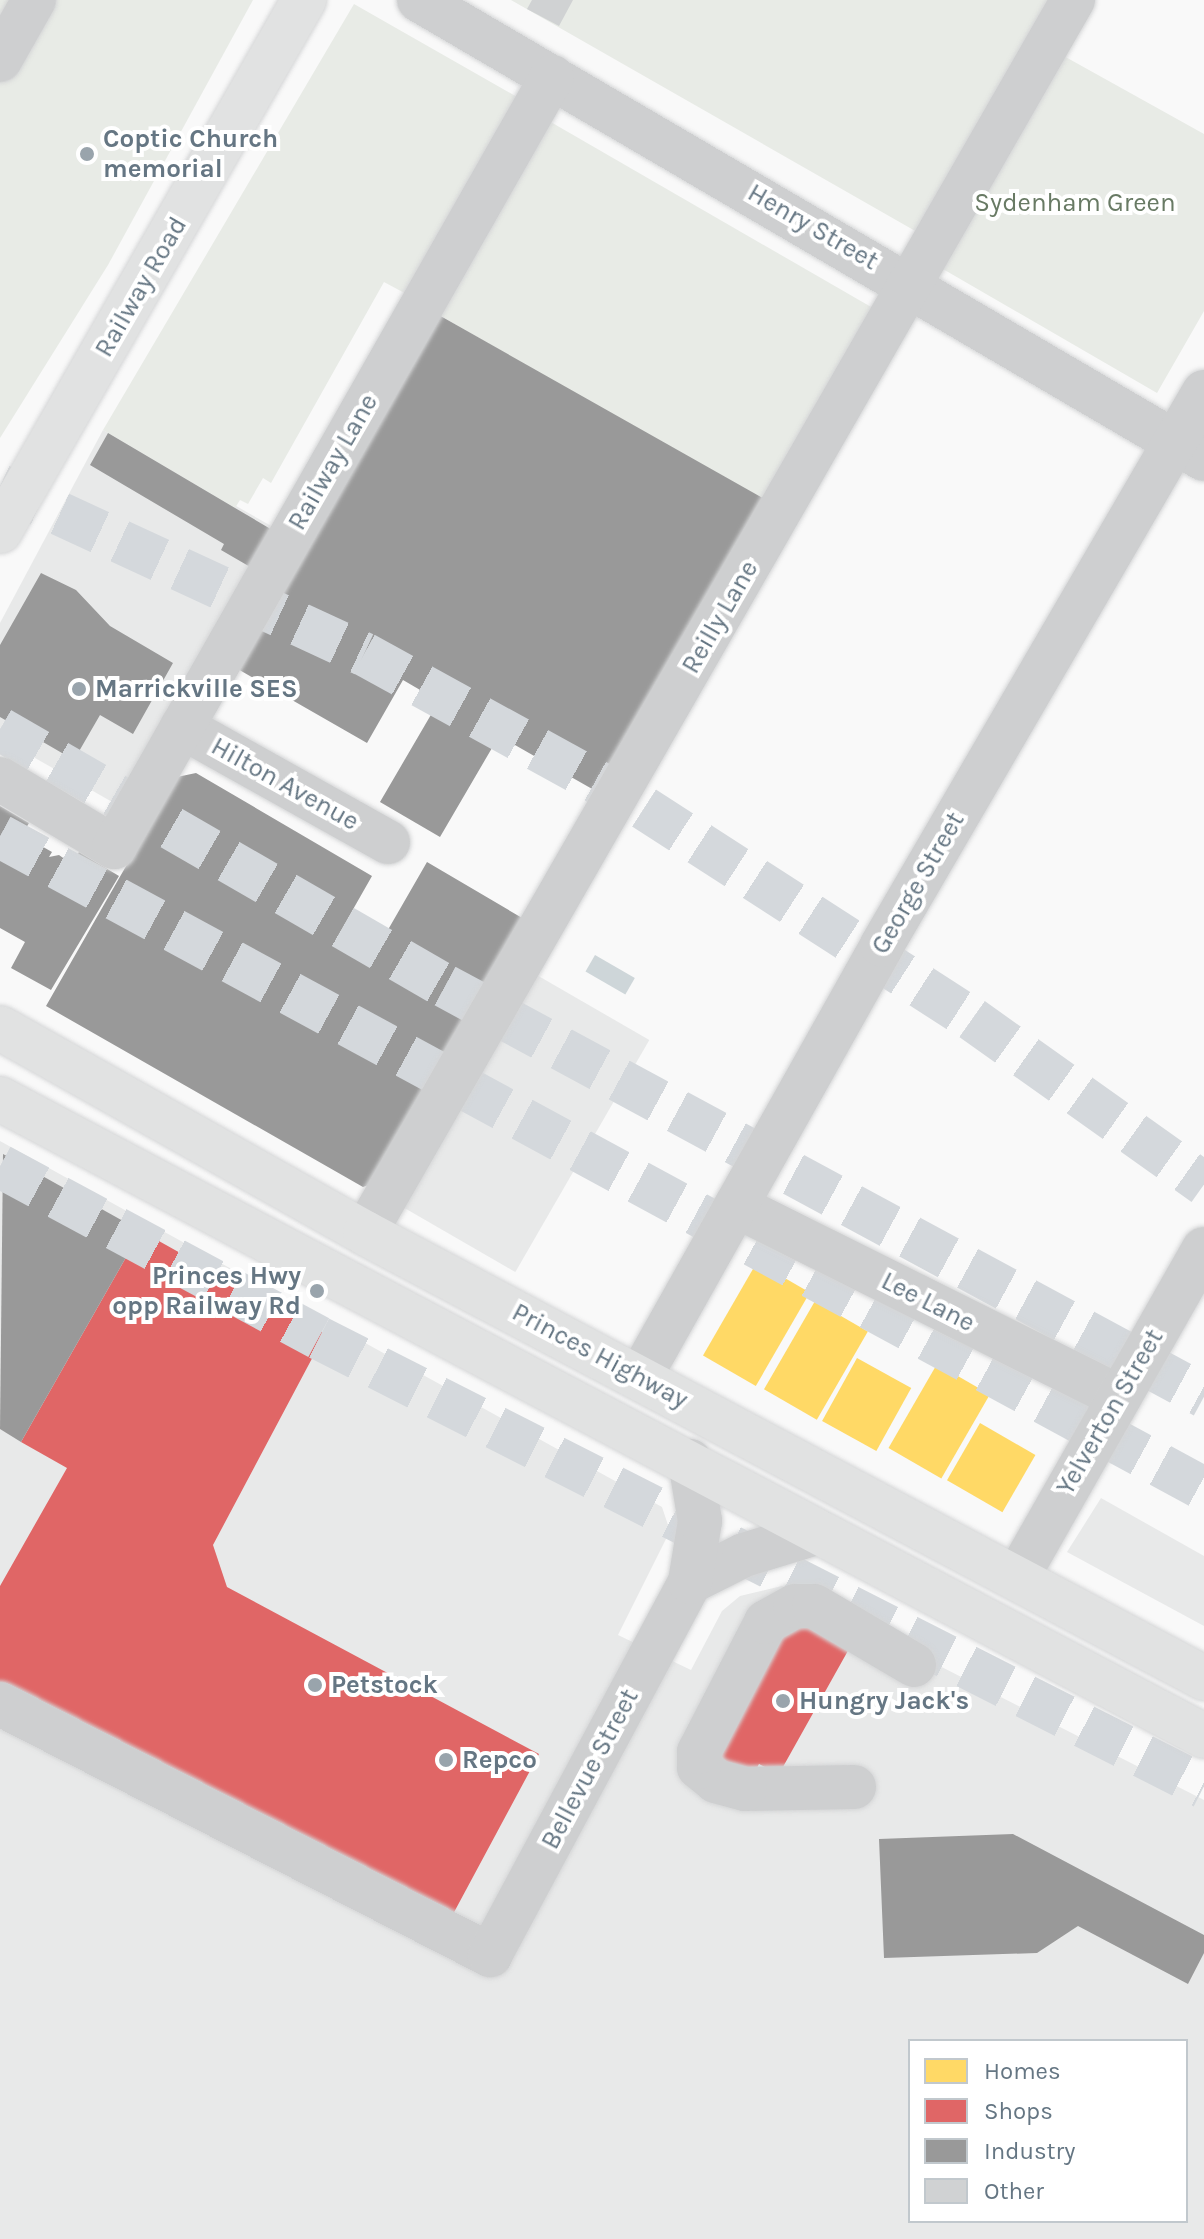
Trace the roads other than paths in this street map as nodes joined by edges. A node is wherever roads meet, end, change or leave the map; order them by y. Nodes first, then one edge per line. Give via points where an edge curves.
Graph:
1 (34, 0) edge
2 (304, 0) edge
3 (419, 0) edge
4 (1073, 0) edge
5 (0, 60) edge
6 (552, 77) junction
7 (912, 284) junction
8 (1204, 392) edge
9 (1190, 451) edge
10 (0, 531) edge
11 (182, 727) junction
12 (0, 779) edge
13 (388, 842) dead end
14 (0, 1028) edge
15 (0, 1099) edge
16 (736, 1206) junction
17 (365, 1233) junction
18 (1204, 1249) edge
19 (640, 1377) junction
20 (1119, 1397) junction
21 (690, 1461) junction
22 (819, 1532) junction
23 (1018, 1576) junction
24 (690, 1582) junction
25 (914, 1665) dead end
26 (1204, 1678) edge
27 (0, 1704) edge
28 (1204, 1736) edge
29 (854, 1787) dead end

1 - 5 street
2 - 10 main road, Railway Road
3 - 6 street, Henry Street
4 - 7 street, Reilly Lane
6 - 7 street, Henry Street
6 - 11 street, Railway Lane
7 - 9 street, Henry Street
7 - 17 street, Reilly Lane
8 - 9 street, George Street
9 - 16 street, George Street via 882,945
11 - 12 street, Railway Lane via 114,847
11 - 13 street, Hilton Avenue
14 - 17 main road, Princes Highway
15 - 21 main road, Princes Highway
16 - 19 street, George Street
16 - 20 street, Lee Lane
17 - 19 main road, Princes Highway
18 - 20 street, Yelverton Street
19 - 23 main road, Princes Highway
20 - 23 street, Yelverton Street
21 - 22 main road, Princes Highway
21 - 24 street, Bellevue Street via 700,1521
22 - 24 street via 744,1555
22 - 28 main road, Princes Highway
23 - 26 main road, Princes Highway
24 - 27 street, Bellevue Street via 490,1955
25 - 29 street via 814,1606 795,1606 766,1622 699,1752 699,1767 716,1781 745,1789

